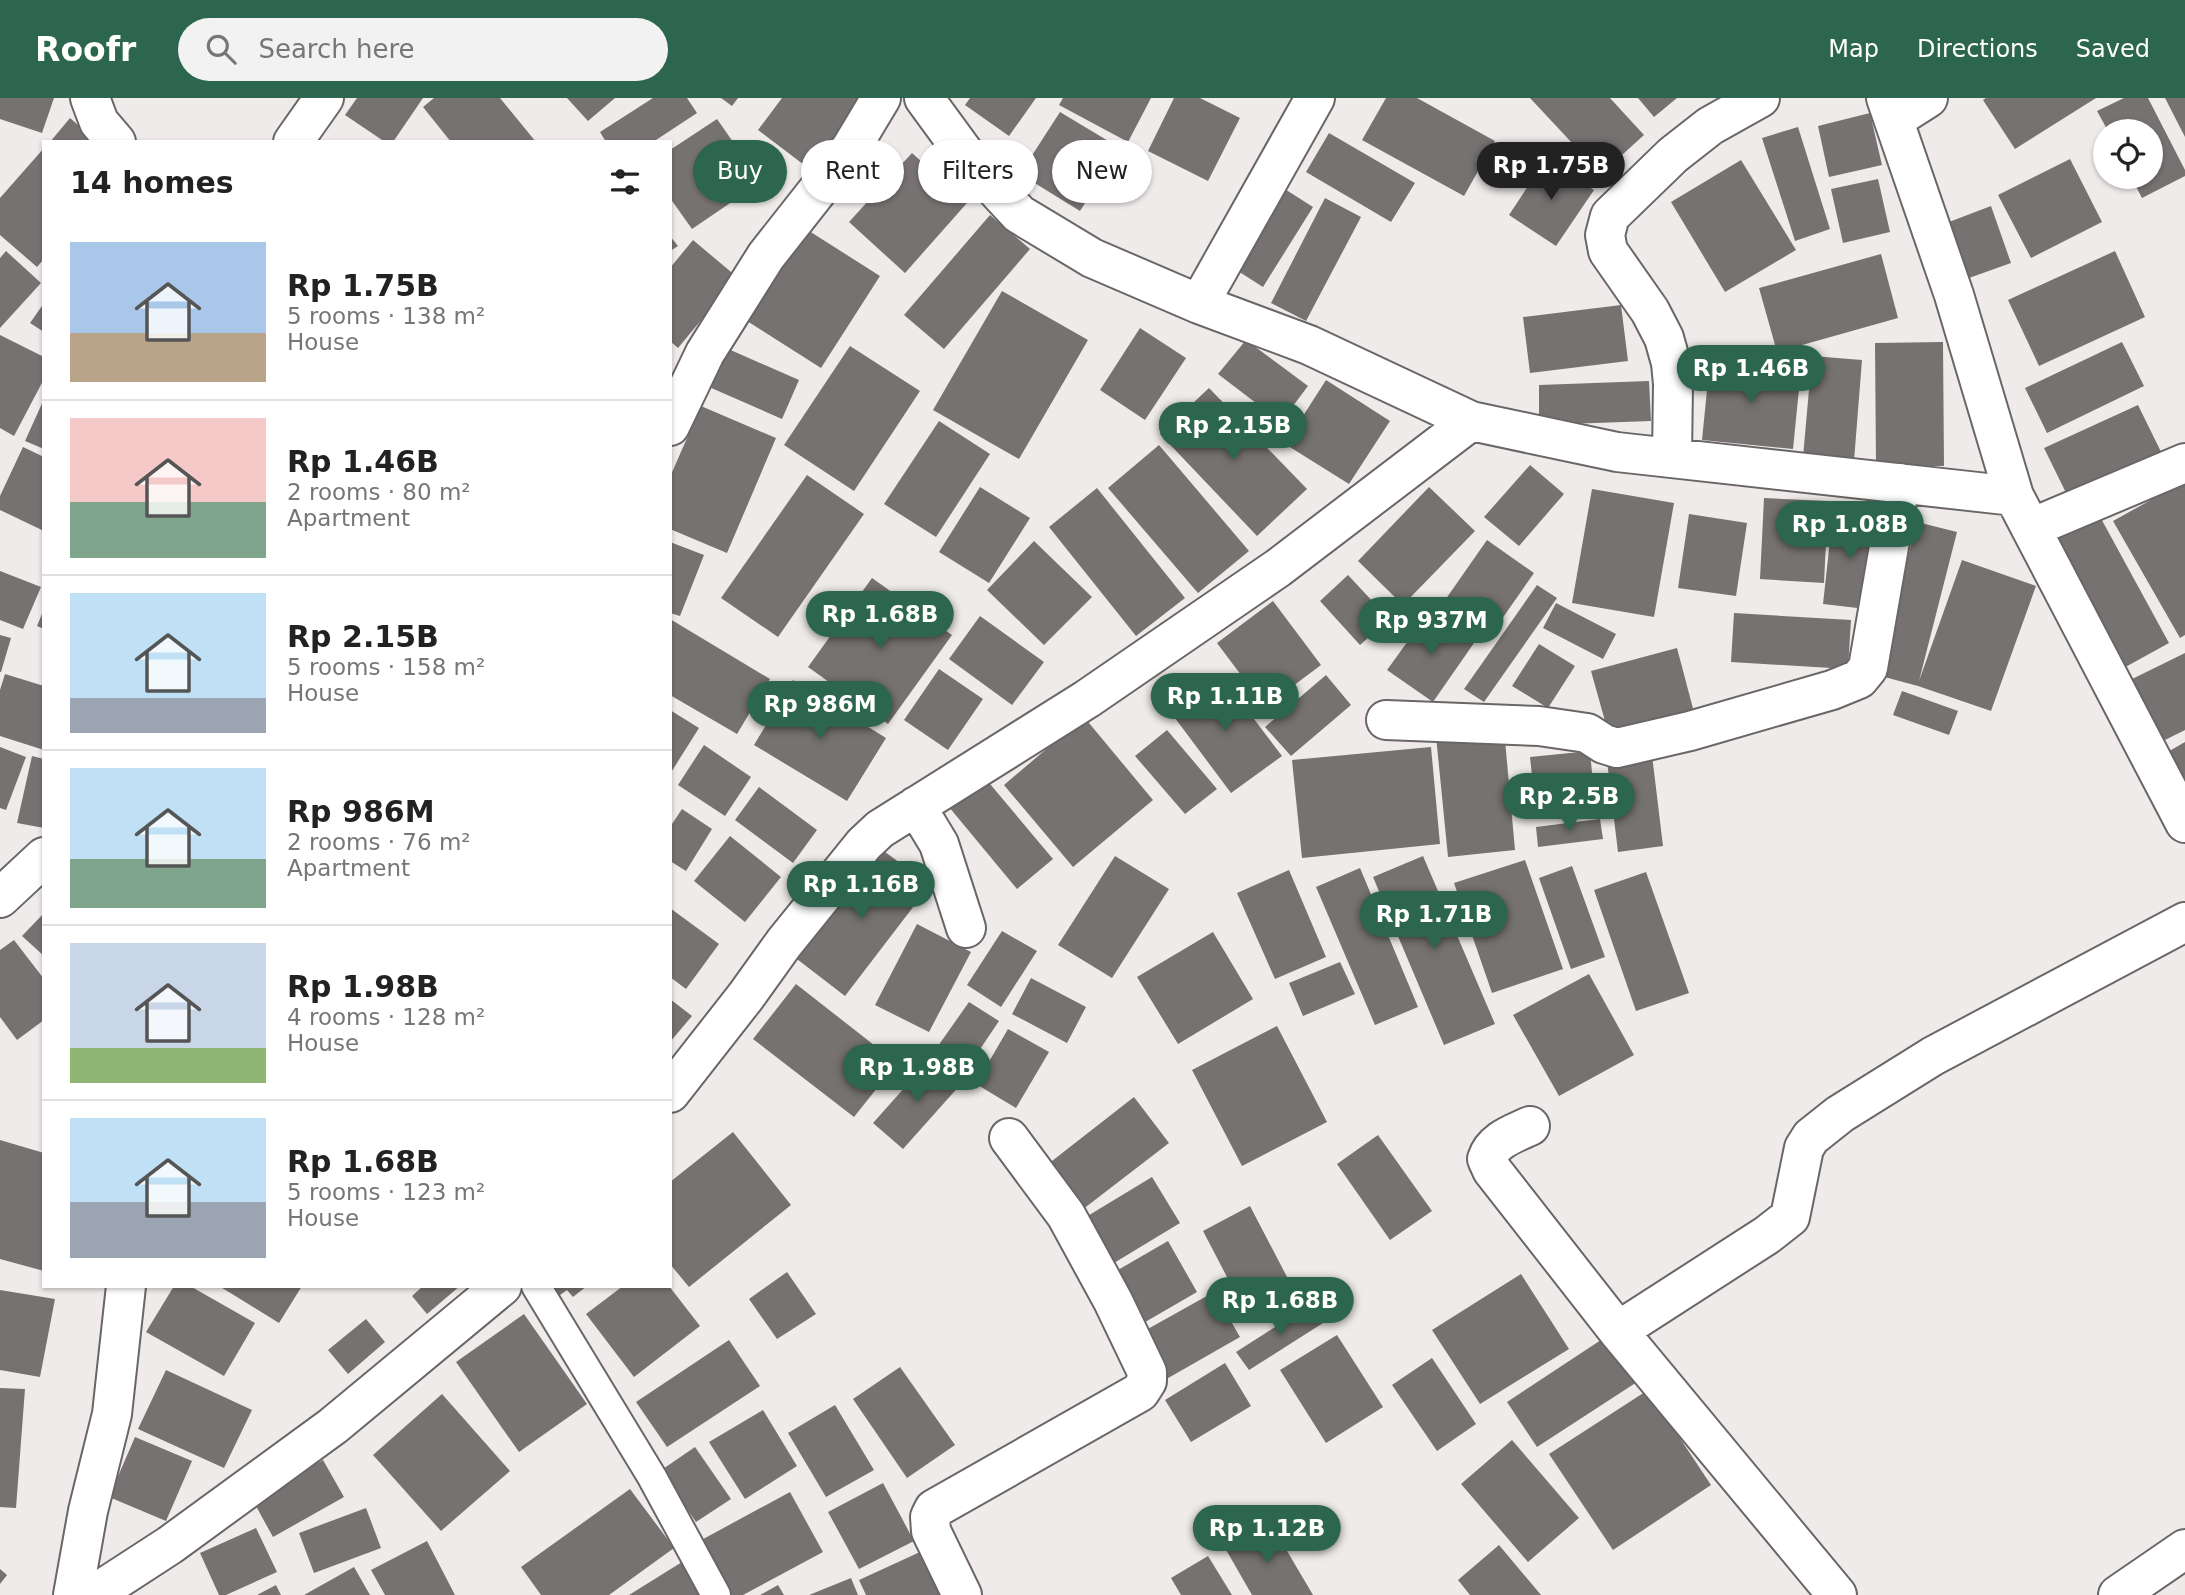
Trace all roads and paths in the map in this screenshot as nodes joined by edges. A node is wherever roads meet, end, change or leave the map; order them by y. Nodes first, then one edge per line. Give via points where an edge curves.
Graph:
1 (90, 98) edge
2 (324, 98) edge
3 (881, 98) edge
4 (924, 98) edge
5 (1315, 98) edge
6 (1760, 98) edge
7 (1928, 98) edge
8 (1891, 108) edge
9 (114, 140) edge
10 (294, 140) edge
11 (1199, 304) junction
12 (1471, 421) junction
13 (672, 422) edge
14 (1672, 458) junction
15 (2185, 463) edge
16 (1900, 483) junction
17 (2023, 512) junction
18 (1387, 720) dead end
19 (916, 806) junction
20 (2185, 823) edge
21 (42, 859) edge
22 (0, 898) edge
23 (2185, 922) edge
24 (966, 928) dead end
25 (672, 1090) edge
26 (1530, 1126) dead end
27 (1009, 1138) dead end
28 (126, 1288) edge
29 (500, 1288) edge
30 (537, 1288) edge
31 (1618, 1331) junction
32 (2185, 1549) edge
33 (73, 1595) edge
34 (93, 1595) edge
35 (716, 1595) edge
36 (962, 1595) edge
37 (1837, 1595) edge
38 (2118, 1595) edge

1 - 9 street via 99,122
2 - 10 street
3 - 13 street via 850,148 766,256 705,354
4 - 11 street via 970,161 1019,214 1092,258
5 - 11 street
6 - 14 street via 1710,126 1672,155 1610,216 1605,235 1608,251 1664,338 1673,384
7 - 8 street
8 - 17 street
11 - 12 street via 1309,345
12 - 14 street via 1617,452
12 - 19 street via 1278,568 1087,699
14 - 16 street
15 - 17 street
16 - 17 street
16 - 18 street via 1868,668 1859,679 1742,716 1617,748 1587,733 1539,726
17 - 20 street
19 - 24 street via 939,844
19 - 25 street via 864,844
21 - 22 street
23 - 31 street via 1933,1056 1840,1114 1804,1148 1790,1217
26 - 31 street via 1497,1142 1487,1159
27 - 36 street via 1066,1215 1128,1332 1147,1381 1140,1392 934,1509 930,1531
28 - 33 street via 112,1413
29 - 34 street via 333,1426
30 - 35 lane via 652,1477
31 - 37 street
32 - 38 street

